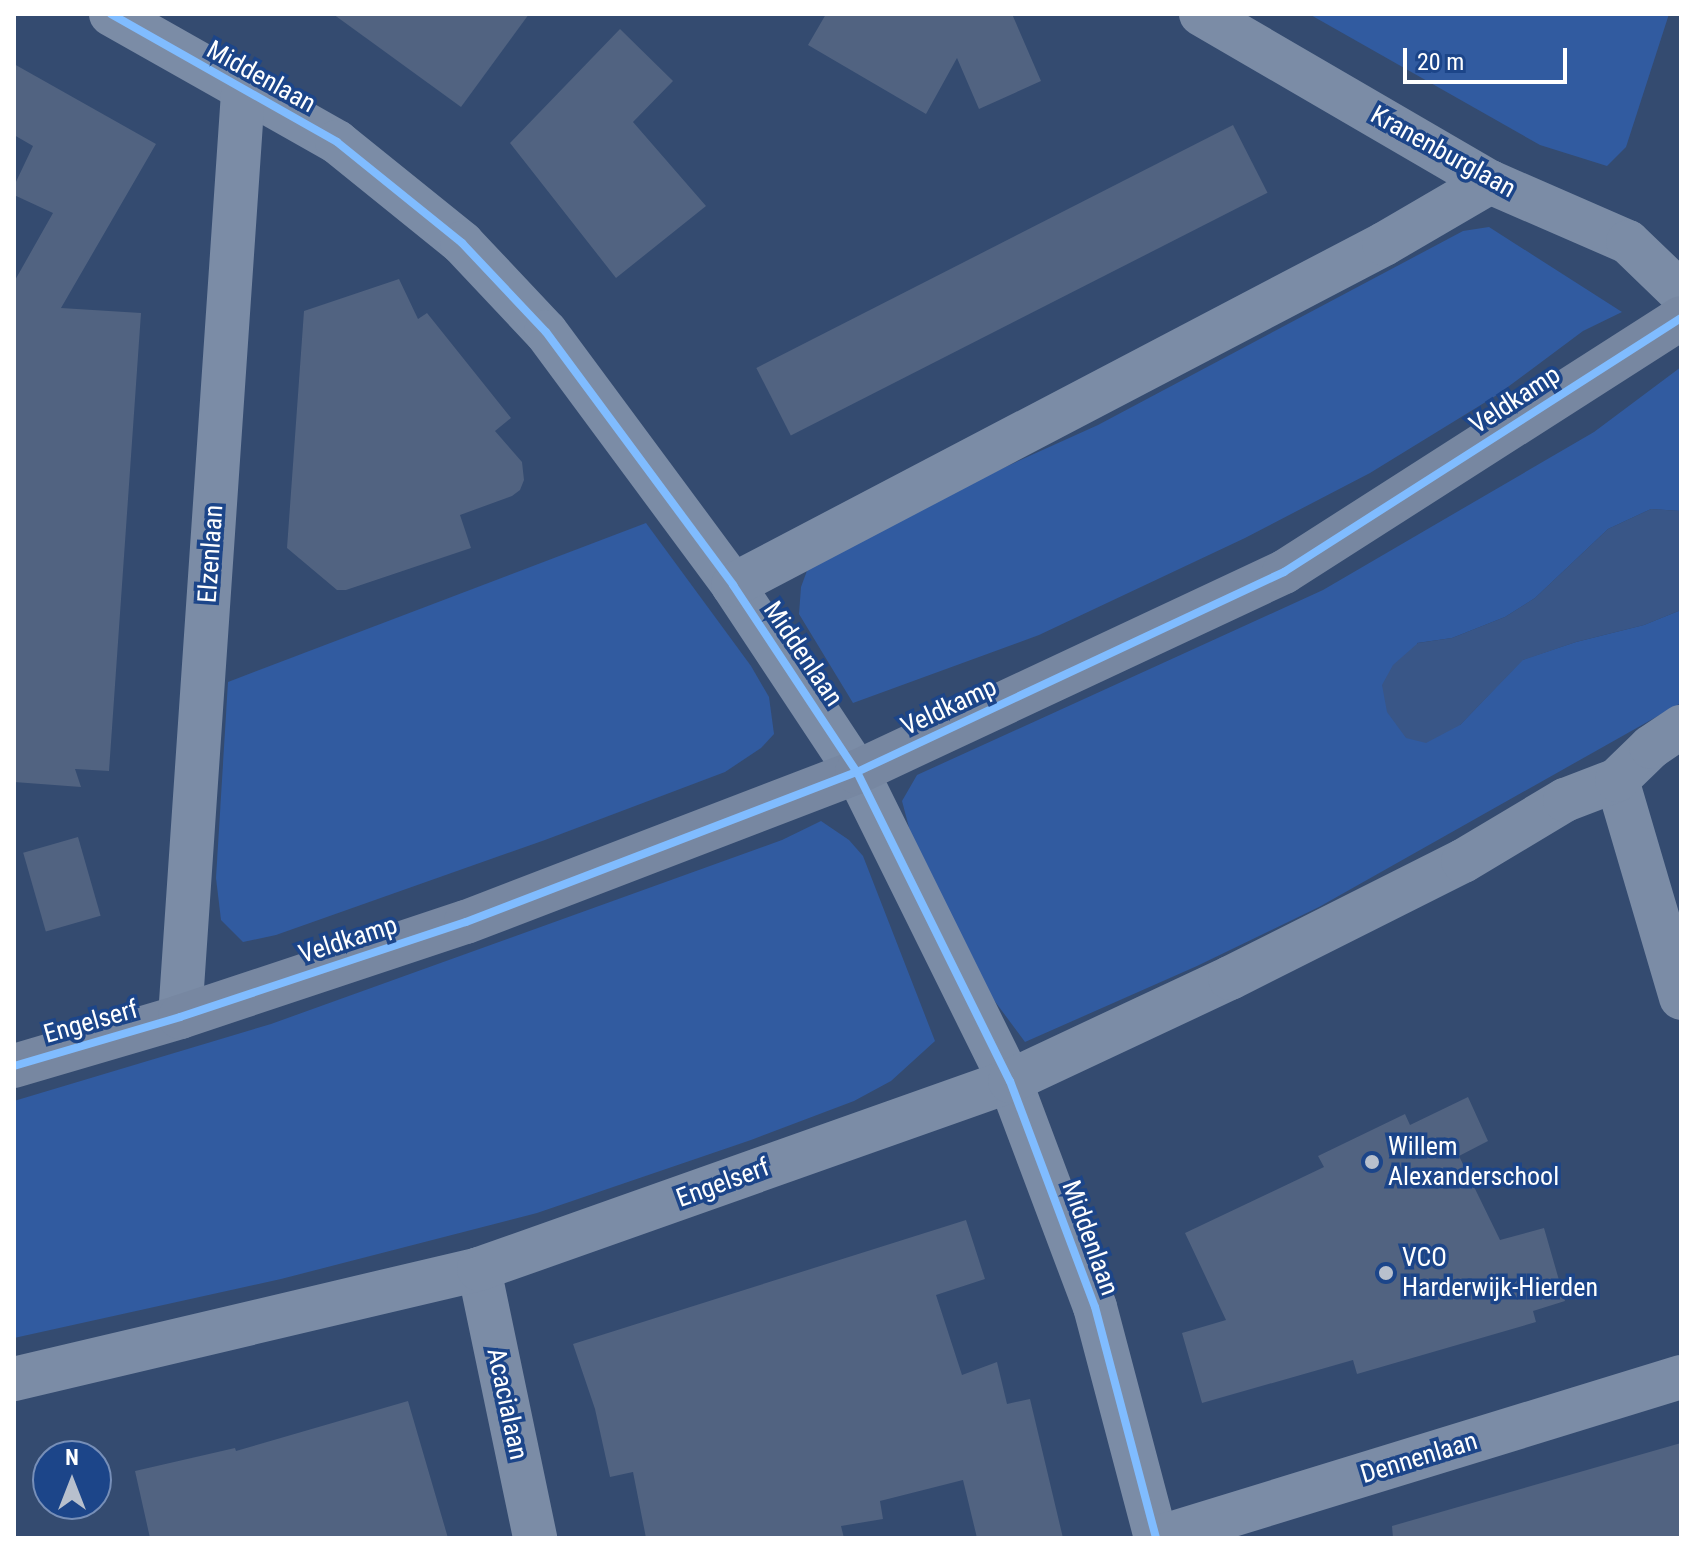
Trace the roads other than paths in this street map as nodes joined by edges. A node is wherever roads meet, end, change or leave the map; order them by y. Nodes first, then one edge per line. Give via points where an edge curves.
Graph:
1 (111, 14) edge
2 (1201, 14) edge
3 (243, 92) junction
4 (1490, 182) junction
5 (1681, 293) edge
6 (1681, 318) edge
7 (733, 585) junction
8 (1681, 727) edge
9 (857, 772) junction
10 (1617, 780) junction
11 (1681, 998) edge
12 (180, 1017) junction
13 (14, 1066) edge
14 (1010, 1081) junction
15 (479, 1269) junction
16 (1681, 1377) edge
17 (14, 1379) edge
18 (535, 1538) edge
19 (1157, 1538) edge

1 - 3 street, Middenlaan
2 - 4 street, Kranenburglaan
3 - 7 street, Middenlaan via 337,142 462,243 546,332
3 - 12 street, Elzenlaan
4 - 5 street, Kranenburglaan via 1628,242
4 - 7 street via 1384,244
6 - 9 street, Veldkamp via 1284,572
7 - 9 street, Middenlaan
8 - 10 street
9 - 12 street, Veldkamp via 466,922
9 - 14 street, Middenlaan
10 - 11 street
10 - 14 street via 1565,800 1463,861 1243,972
12 - 13 street, Engelserf
14 - 15 street, Engelserf
14 - 19 street, Middenlaan via 1095,1307
15 - 17 street, Engelserf
15 - 18 street, Acacialaan
16 - 19 street, Dennenlaan

